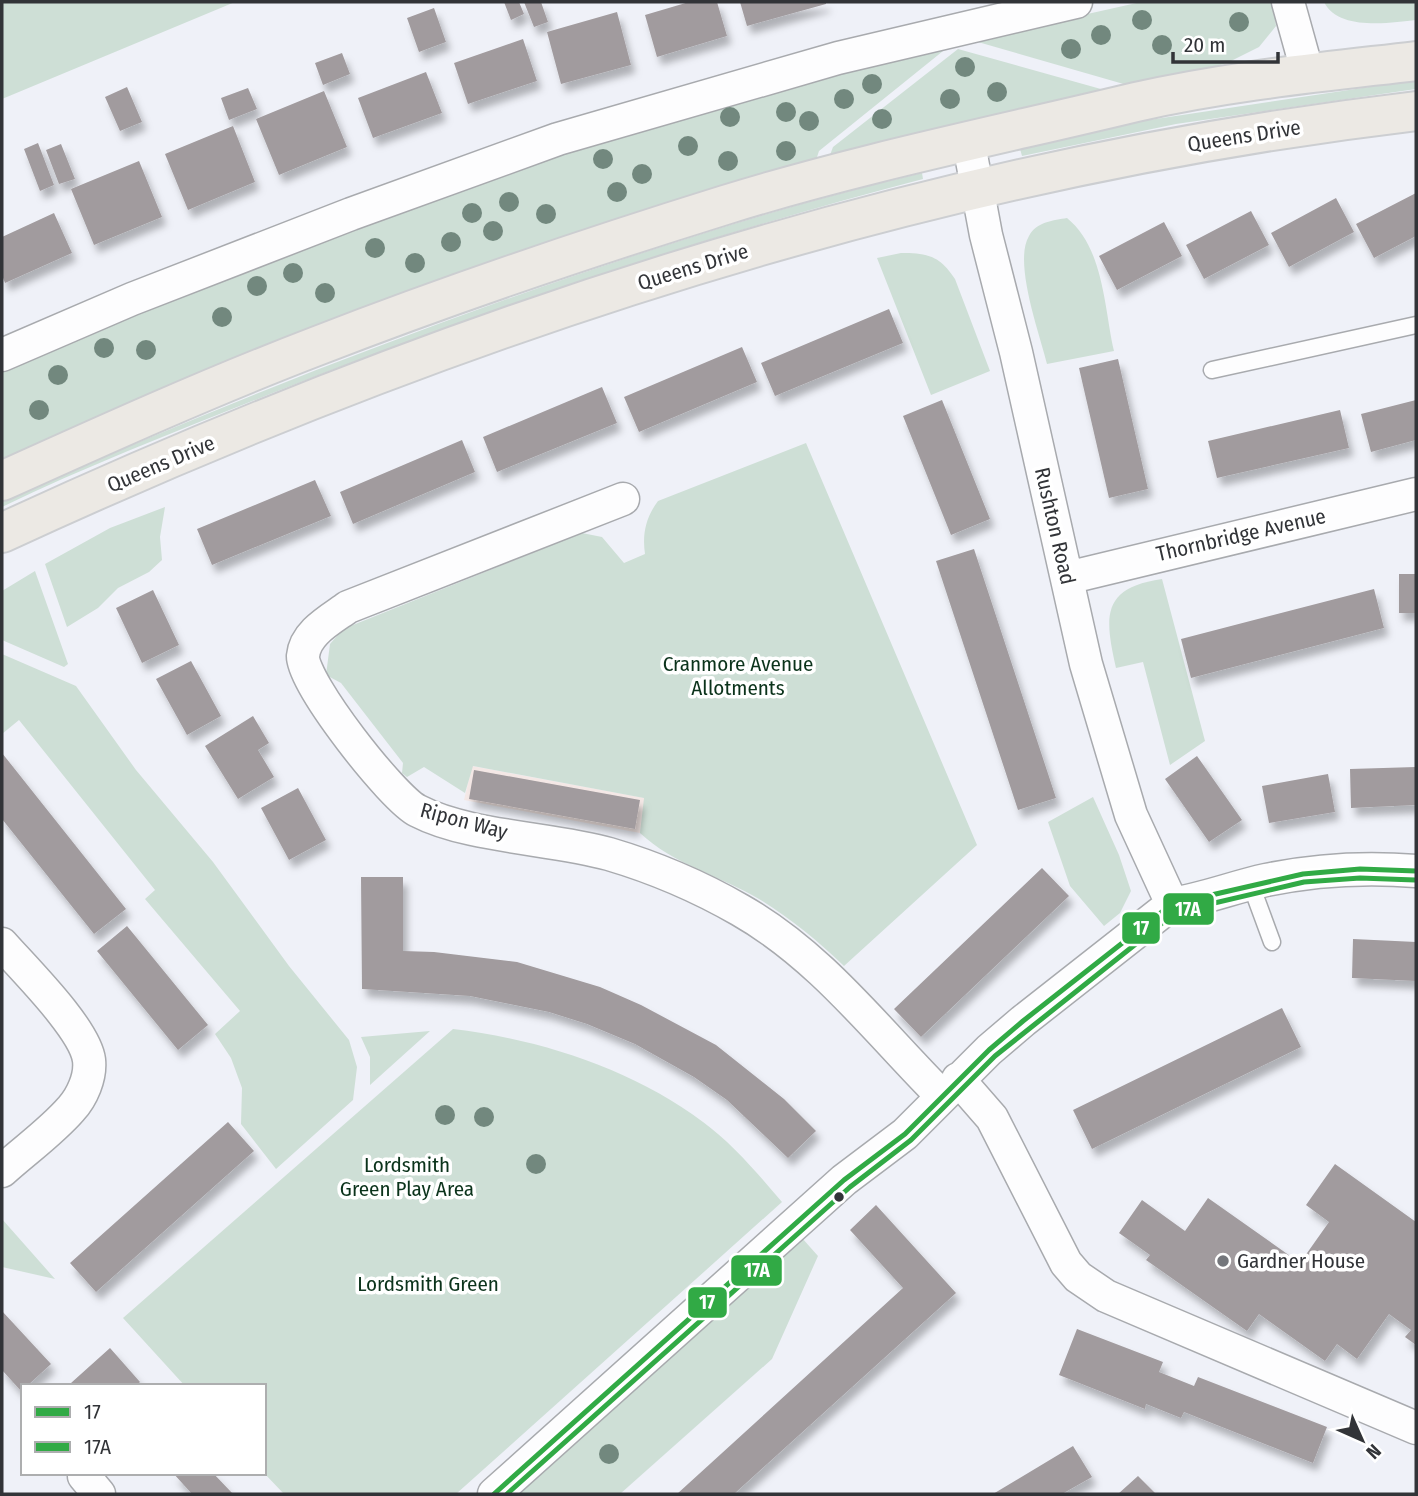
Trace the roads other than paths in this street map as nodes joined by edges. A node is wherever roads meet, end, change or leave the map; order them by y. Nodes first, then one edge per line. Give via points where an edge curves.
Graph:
1 (1076, 2) edge
2 (1288, 2) edge
3 (1416, 61) edge
4 (1308, 74) junction
5 (1416, 111) edge
6 (968, 139) junction
7 (976, 188) junction
8 (1416, 325) edge
9 (2, 355) edge
10 (1212, 370) dead end
11 (2, 481) edge
12 (1416, 494) edge
13 (623, 499) dead end
14 (2, 533) edge
15 (1067, 578) junction
16 (1416, 872) edge
17 (1251, 885) junction
18 (1172, 904) junction
19 (1272, 943) dead end
20 (2, 944) edge
21 (950, 1087) junction
22 (2, 1171) edge
23 (1416, 1428) edge
24 (494, 1494) edge

1 - 9 street via 838,58 558,139 288,238
2 - 4 street
3 - 4 main road
4 - 6 main road via 1146,101
5 - 7 main road, Queens Drive via 1232,136
6 - 7 street, Rushton Road
6 - 11 main road via 728,204 498,279 316,346
7 - 14 main road, Queens Drive via 784,239 547,314 321,397
7 - 15 street, Rushton Road
8 - 10 lane
12 - 15 street, Thornbridge Avenue
13 - 21 street, Ripon Way via 348,607 306,642 303,658 311,684 402,802 444,821 608,854 738,909 802,952
15 - 18 street, Rushton Road via 1116,769 1131,815
16 - 17 street via 1346,870
17 - 18 street
17 - 19 lane
18 - 21 street via 1023,1021
20 - 22 street via 68,1022 89,1059 84,1089 71,1109
21 - 23 street via 992,1118 1058,1249 1078,1277 1117,1301
21 - 24 street via 905,1134 844,1180

